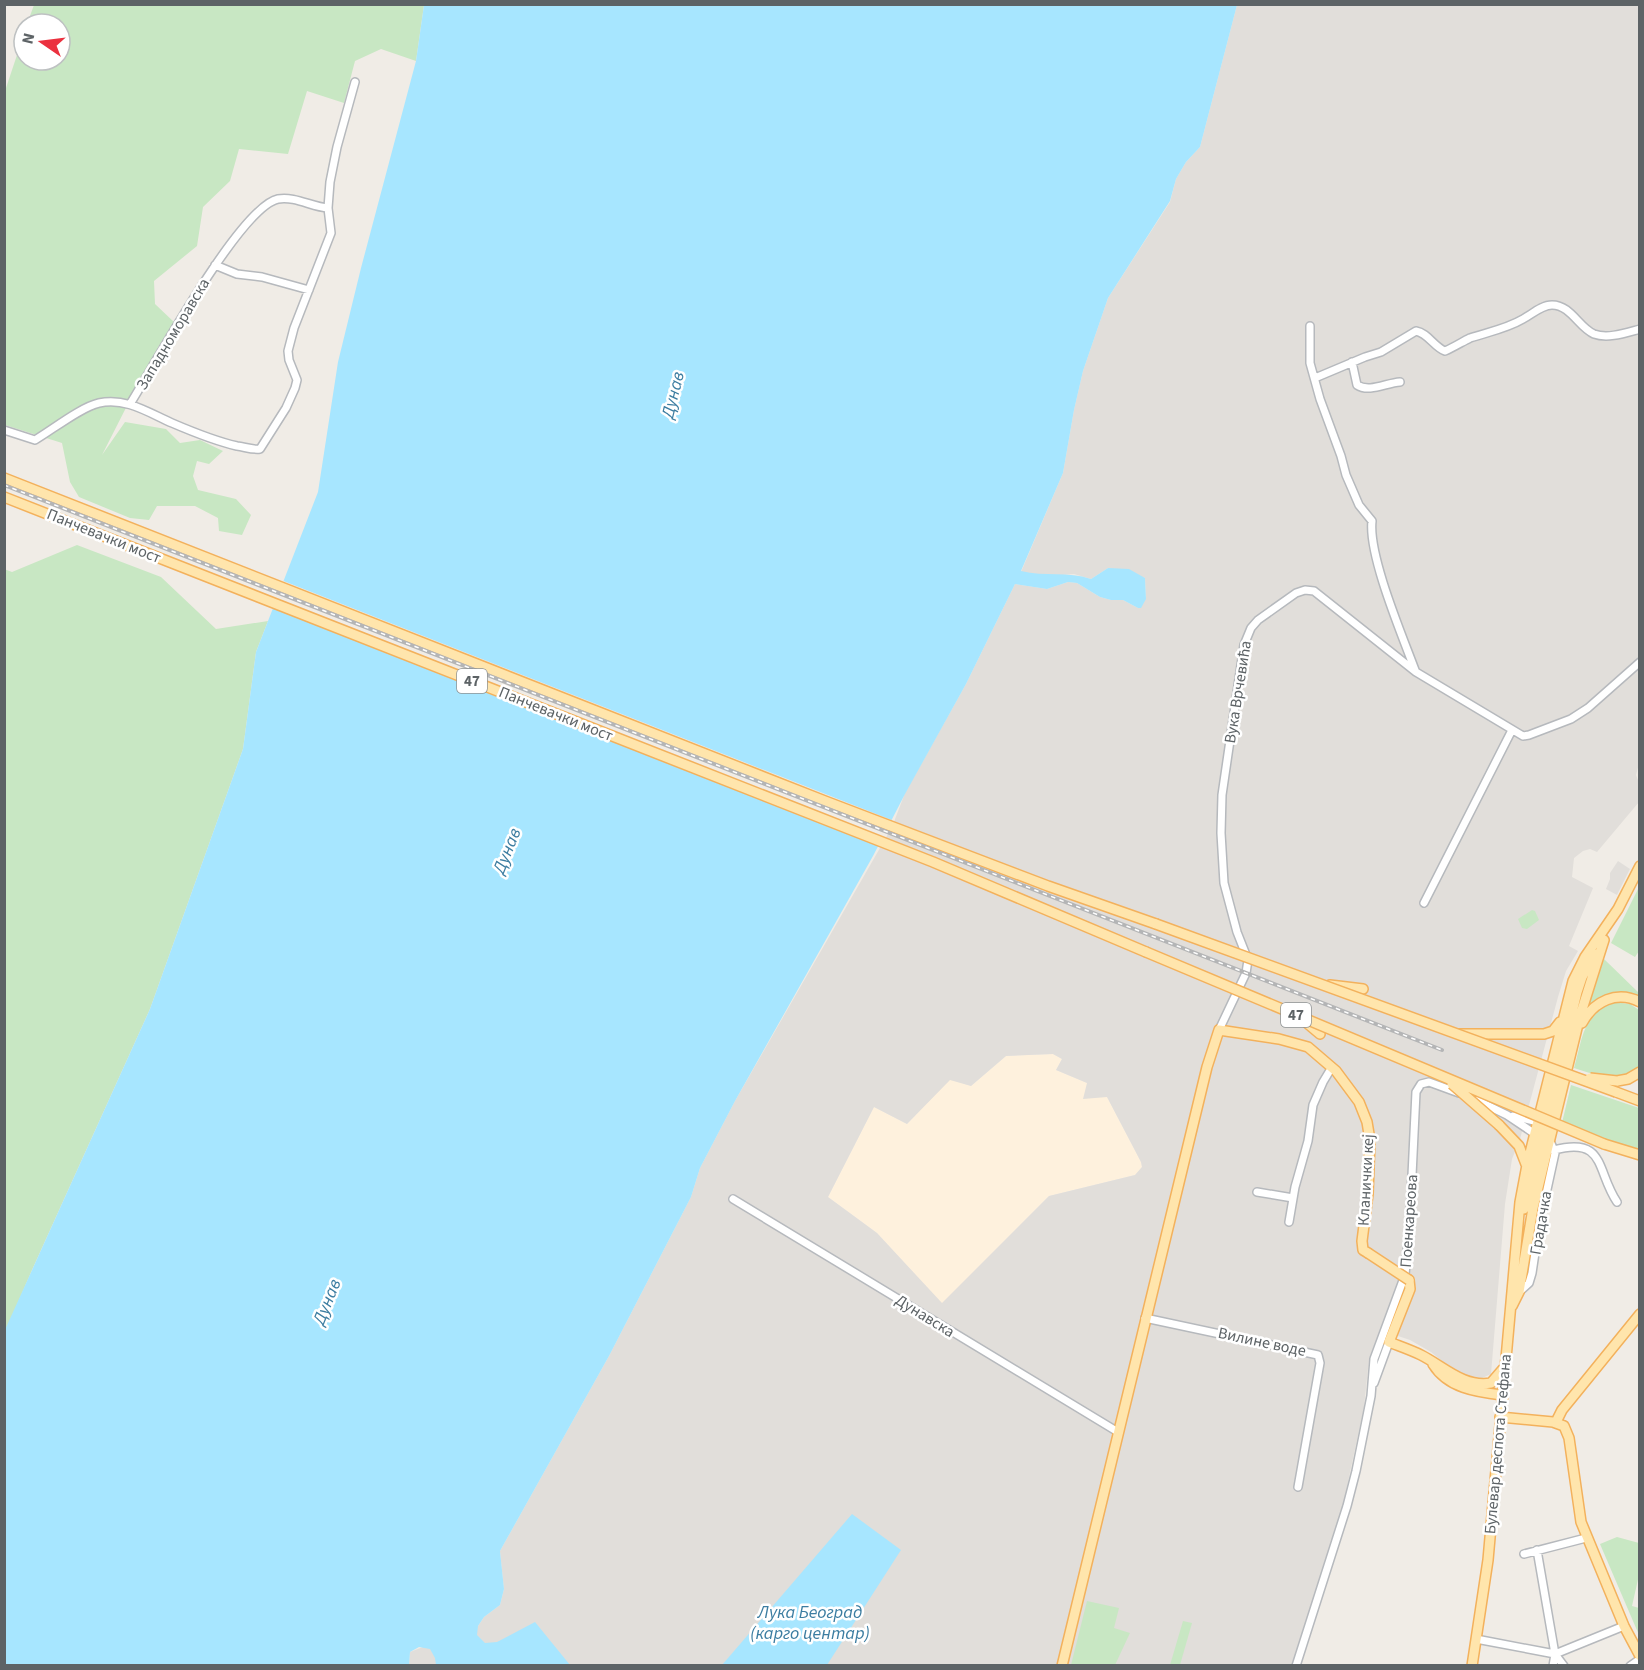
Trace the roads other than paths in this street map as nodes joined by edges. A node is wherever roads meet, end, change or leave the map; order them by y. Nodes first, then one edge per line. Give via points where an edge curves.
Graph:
1 (355, 81) dead end
2 (328, 208) junction
3 (215, 265) junction
4 (309, 290) junction
5 (1310, 326) dead end
6 (1640, 329) edge
7 (1352, 362) junction
8 (1315, 378) junction
9 (1400, 382) dead end
10 (130, 404) junction
11 (4, 430) edge
12 (4, 478) edge
13 (8, 499) edge
14 (1640, 662) edge
15 (1416, 672) junction
16 (1512, 730) junction
17 (1637, 866) edge
18 (1424, 903) dead end
19 (1618, 909) junction
20 (1604, 940) junction
21 (1320, 984) junction
22 (1363, 988) dead end
23 (1640, 1002) edge
24 (1564, 1014) junction
25 (1296, 1015) junction
26 (1219, 1030) junction
27 (1320, 1034) dead end
28 (1455, 1034) junction
29 (1576, 1036) junction
30 (1332, 1067) junction
31 (1559, 1071) junction
32 (1640, 1072) edge
33 (1446, 1078) junction
34 (1640, 1101) edge
35 (1508, 1115) junction
36 (1538, 1122) junction
37 (1535, 1134) junction
38 (1550, 1141) junction
39 (1554, 1150) junction
40 (1640, 1155) edge
41 (1527, 1165) junction
42 (1257, 1192) dead end
43 (1293, 1198) junction
44 (733, 1199) dead end
45 (1617, 1202) dead end
46 (1289, 1222) dead end
47 (1520, 1222) junction
48 (1409, 1280) joint
49 (1519, 1292) junction
50 (1509, 1310) junction
51 (1640, 1314) edge
52 (1145, 1317) junction
53 (1389, 1342) junction
54 (1432, 1362) junction
55 (1504, 1368) junction
56 (1372, 1388) junction
57 (1502, 1395) junction
58 (1500, 1417) junction
59 (1556, 1422) junction
60 (1118, 1432) junction
61 (1298, 1487) dead end
62 (1586, 1538) junction
63 (1537, 1550) junction
64 (1524, 1554) dead end
65 (1624, 1626) junction
66 (1476, 1639) junction
67 (1555, 1654) junction
68 (1640, 1657) edge
69 (1062, 1665) edge
70 (1296, 1665) edge
71 (1472, 1665) edge
72 (1553, 1665) edge
73 (1564, 1665) edge
74 (1630, 1665) edge

1 - 2 street, Западноморавска via 337,147
2 - 3 street, Западноморавска via 287,199 273,201 250,221
2 - 4 street, Западноморавска via 331,233
3 - 4 street, Западноморавска
3 - 10 street, Западноморавска
4 - 10 street, Западноморавска via 288,351 296,388 260,449 210,438
5 - 8 street via 1310,363
6 - 7 street via 1618,335 1592,333 1565,309 1552,305 1445,351 1416,331 1381,352
7 - 8 street
7 - 9 street via 1359,387
8 - 15 street via 1346,476 1359,505 1372,521 1371,536 1379,567
10 - 11 street, Западноморавска via 97,403 35,440
12 - 21 main road, Панчевачки мост / 47, bridge via 940,845
13 - 25 main road, Панчевачки мост / 47, bridge via 933,862
14 - 16 street via 1580,714 1525,736
15 - 16 street, Вука Врчевића
15 - 26 street, Вука Врчевића via 1314,591 1296,593 1248,631 1221,818 1224,883 1248,960 1246,973
16 - 18 street
17 - 19 main road, Булевар деспота Стефана
19 - 20 main road, Булевар деспота Стефана
19 - 24 main road, Булевар деспота Стефана via 1578,970
20 - 29 main road
20 - 47 main road, Булевар деспота Стефана via 1576,992
21 - 22 main road, bridge
21 - 28 main road, 47, bridge
23 - 29 main road via 1622,997 1603,1001 1589,1012
24 - 28 main road, bridge via 1553,1031 1544,1034
24 - 36 main road, Булевар деспота Стефана
25 - 27 main road, bridge
25 - 33 main road, 47, bridge
26 - 30 main road, Кланички кеј via 1300,1044
26 - 52 main road
28 - 31 main road, 47, bridge
29 - 38 main road
30 - 43 street via 1313,1105
30 - 48 main road, Кланички кеј, bridge via 1359,1102 1368,1124 1368,1194 1362,1245
31 - 32 main road, bridge via 1617,1081
31 - 34 main road, 47, bridge
33 - 40 main road, 47, bridge via 1604,1144
33 - 41 main road, bridge via 1519,1146
35 - 36 street
35 - 37 street
35 - 56 street, Поенкареова via 1437,1084 1419,1085 1405,1275 1374,1359
36 - 37 main road, Булевар деспота Стефана
37 - 41 main road, Булевар деспота Стефана
38 - 39 street
38 - 49 main road via 1529,1227
39 - 45 street via 1574,1145 1587,1149 1601,1165
39 - 49 street, Градачка via 1531,1277
41 - 47 main road, Булевар деспота Стефана
42 - 43 street
43 - 46 street
44 - 60 street, Дунавска
47 - 50 main road, Булевар деспота Стефана
48 - 53 main road, Поенкареова via 1410,1289
49 - 50 main road
50 - 55 main road, Булевар деспота Стефана
51 - 59 main road
52 - 60 main road
52 - 61 street, Вилине воде via 1318,1355 1320,1363
53 - 54 main road
53 - 56 street, Поенкареова
54 - 55 main road via 1459,1378 1481,1384 1495,1380
54 - 57 main road via 1446,1379 1459,1386
55 - 57 main road, Булевар деспота Стефана
56 - 70 street, Поенкареова via 1347,1506
57 - 58 main road, Булевар деспота Стефана
58 - 59 main road
58 - 66 main road, Булевар деспота Стефана via 1488,1560
59 - 62 main road via 1563,1425 1569,1437 1579,1515
60 - 69 main road
62 - 63 street
62 - 65 main road
63 - 64 street
63 - 67 street
65 - 67 street
65 - 68 main road
66 - 67 street
66 - 71 main road, Булевар деспота Стефана
67 - 72 street
67 - 73 street
68 - 74 street

